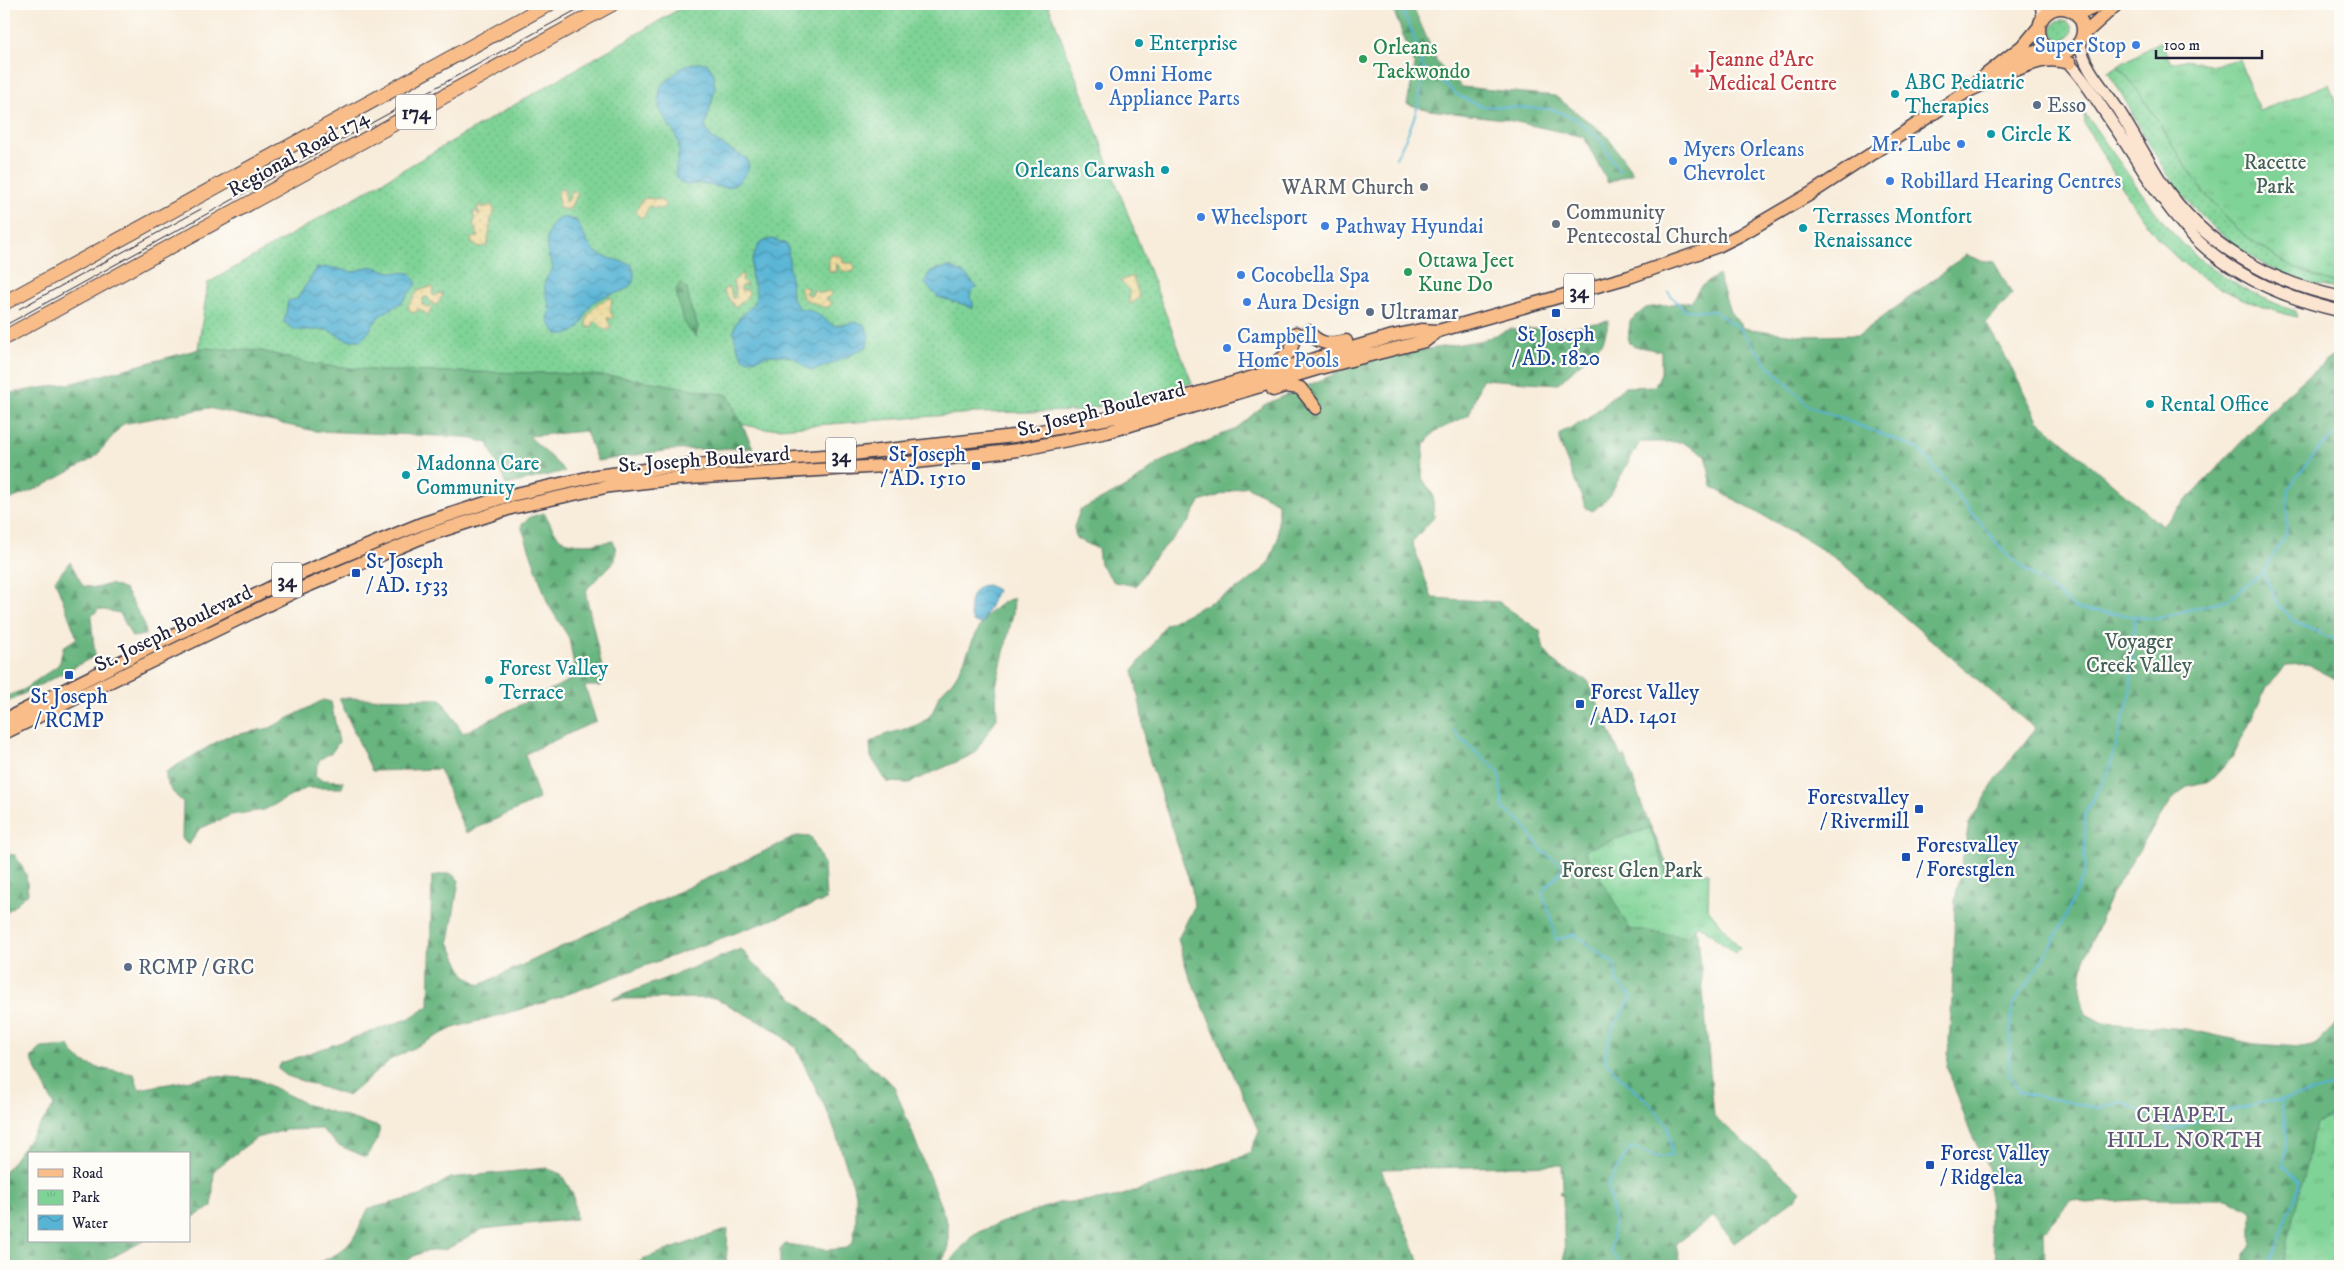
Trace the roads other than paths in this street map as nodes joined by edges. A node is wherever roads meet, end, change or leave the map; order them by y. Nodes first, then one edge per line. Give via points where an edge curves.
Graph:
1 (549, 4) edge
2 (612, 4) edge
3 (2040, 4) edge
4 (2101, 4) edge
5 (2117, 4) edge
6 (2068, 8) edge
7 (2041, 22) junction
8 (2081, 39) junction
9 (2054, 50) junction
10 (2070, 63) junction
11 (1995, 79) junction
12 (1966, 92) junction
13 (2316, 292) junction
14 (2340, 297) edge
15 (4, 303) edge
16 (2312, 305) junction
17 (2340, 311) edge
18 (1438, 331) junction
19 (1393, 336) junction
20 (4, 338) edge
21 (1258, 375) junction
22 (1316, 408) dead end
23 (1107, 432) junction
24 (373, 550) junction
25 (205, 620) junction
26 (212, 631) junction
27 (4, 720) edge
28 (4, 733) edge

1 - 15 highway, Regional Road 174 / 174
2 - 20 highway, Regional Road 174 / 174
3 - 7 main road
4 - 6 main road, 34 via 2090,10
5 - 8 main road, 34
6 - 7 main road, 34 via 2053,10
6 - 8 main road via 2082,23
7 - 9 main road via 2042,40
7 - 12 main road, St. Joseph Boulevard / 34 via 2025,44
8 - 9 main road, 34 via 2070,50
8 - 13 main road via 2081,52 2087,66 2109,95 2163,184 2203,230 2249,265
9 - 10 main road
9 - 11 main road, St. Joseph Boulevard / 34 via 2031,53
10 - 11 main road via 2059,59 2041,60
10 - 16 main road via 2159,193 2198,240 2221,260 2274,291
11 - 12 main road, St. Joseph Boulevard / 34
12 - 18 main road, St. Joseph Boulevard / 34 via 1810,194 1718,246 1629,277
13 - 14 main road
13 - 16 main road
16 - 17 main road
18 - 19 main road, St. Joseph Boulevard / 34 via 1421,330
18 - 23 main road, St. Joseph Boulevard / 34 via 1425,342 1320,368
19 - 21 main road, St. Joseph Boulevard / 34
19 - 21 main road via 1378,334 1326,344 1302,332 1287,356
21 - 24 main road, St. Joseph Boulevard / 34 via 1120,416 1014,436 596,476 507,496 421,524
22 - 23 main road via 1300,388 1285,386 1125,433
23 - 24 main road, St. Joseph Boulevard / 34 via 1018,450 883,466 610,486 511,508
24 - 25 main road, St. Joseph Boulevard / 34 via 292,578
24 - 26 main road, St. Joseph Boulevard / 34
25 - 26 main road
25 - 27 main road, St. Joseph Boulevard / 34
26 - 28 main road, St. Joseph Boulevard / 34

